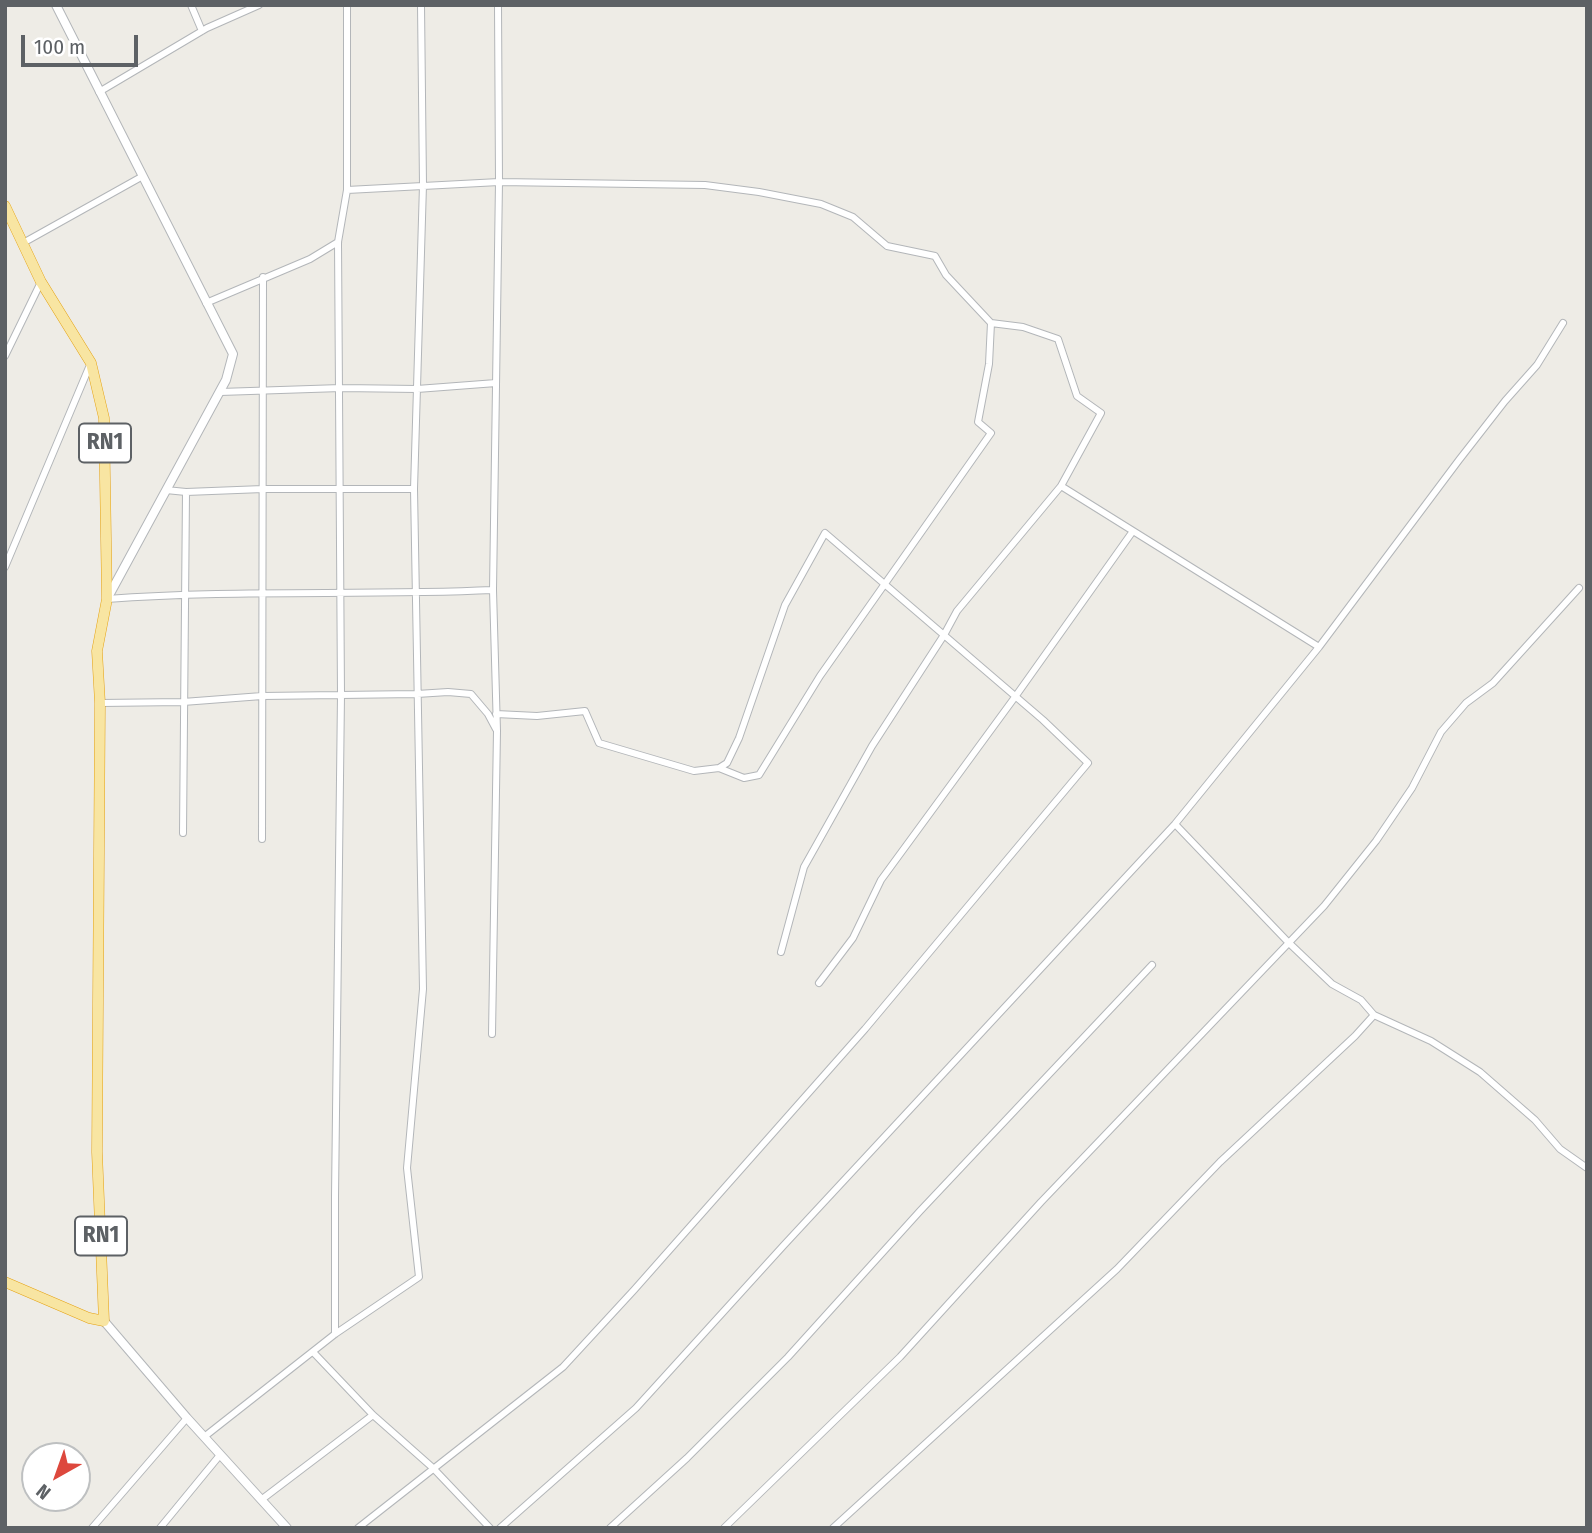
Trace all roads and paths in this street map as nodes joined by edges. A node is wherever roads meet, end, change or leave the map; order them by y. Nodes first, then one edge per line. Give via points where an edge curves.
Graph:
1 (56, 5) edge
2 (191, 5) edge
3 (259, 5) edge
4 (347, 5) edge
5 (421, 5) edge
6 (498, 5) edge
7 (202, 31) junction
8 (99, 92) junction
9 (143, 176) junction
10 (499, 182) junction
11 (423, 185) junction
12 (347, 190) junction
13 (5, 206) edge
14 (338, 242) junction
15 (23, 243) junction
16 (263, 277) junction
17 (40, 282) junction
18 (206, 303) junction
19 (991, 323) junction
20 (1563, 323) dead end
21 (5, 356) edge
22 (91, 363) junction
23 (496, 383) junction
24 (341, 388) junction
25 (417, 389) junction
26 (220, 392) junction
27 (262, 392) junction
28 (1061, 486) junction
29 (263, 489) junction
30 (339, 489) junction
31 (414, 489) junction
32 (166, 490) junction
33 (186, 492) junction
34 (1133, 531) junction
35 (5, 567) edge
36 (884, 583) junction
37 (1579, 588) dead end
38 (493, 590) junction
39 (263, 592) junction
40 (185, 593) junction
41 (341, 593) junction
42 (417, 594) junction
43 (107, 599) junction
44 (944, 635) junction
45 (1319, 647) junction
46 (417, 694) junction
47 (341, 695) junction
48 (262, 696) junction
49 (1015, 697) junction
50 (183, 702) junction
51 (100, 703) junction
52 (496, 714) junction
53 (497, 731) junction
54 (719, 768) junction
55 (1175, 824) junction
56 (183, 833) dead end
57 (262, 839) dead end
58 (1287, 942) junction
59 (781, 952) dead end
60 (1152, 965) dead end
61 (819, 983) dead end
62 (1374, 1015) junction
63 (492, 1034) dead end
64 (1587, 1168) edge
65 (5, 1282) edge
66 (104, 1321) junction
67 (335, 1334) junction
68 (313, 1352) junction
69 (373, 1415) junction
70 (187, 1418) junction
71 (204, 1437) junction
72 (220, 1455) junction
73 (433, 1468) junction
74 (261, 1500) junction
75 (92, 1528) edge
76 (160, 1528) edge
77 (286, 1528) edge
78 (358, 1528) edge
79 (490, 1528) edge
80 (500, 1528) edge
81 (610, 1528) edge
82 (724, 1528) edge
83 (833, 1528) edge

1 - 8 street
2 - 7 street
3 - 7 street
4 - 12 street
5 - 11 street
6 - 10 street
7 - 8 street
8 - 9 street
9 - 15 street
9 - 18 street
10 - 11 street
10 - 19 street via 705,185 821,204 853,217 887,246 935,256 946,275
10 - 23 street
11 - 12 street
11 - 25 street
12 - 14 street
13 - 15 highway, RN1
14 - 16 street via 310,259
14 - 24 street
15 - 17 highway, RN1
16 - 18 street
16 - 27 street
17 - 21 street
17 - 22 highway, RN1
18 - 26 street via 233,354
19 - 28 street via 1023,327 1058,339 1077,396 1101,414
19 - 36 street via 978,422 990,433
20 - 45 street via 1537,365 1459,460
22 - 35 street
22 - 43 highway, RN1 via 104,418
23 - 25 street
23 - 38 street
24 - 25 street
24 - 27 street
24 - 30 street
25 - 31 street
26 - 27 street
26 - 32 street
27 - 29 street
28 - 34 street
28 - 44 street via 957,611
29 - 30 street
29 - 33 street
29 - 39 street
30 - 31 street
30 - 41 street
31 - 42 street
32 - 33 street
32 - 43 street
33 - 40 street
34 - 45 street
34 - 49 street
36 - 44 street
36 - 54 street via 759,775 744,778
36 - 54 street via 825,533 785,605 739,738 727,763
37 - 58 street via 1493,683 1466,703 1441,732 1412,788 1376,841 1324,906
38 - 42 street
38 - 52 street
39 - 40 street
39 - 41 street
39 - 48 street
40 - 43 street
40 - 50 street
41 - 42 street
41 - 47 street
42 - 46 street
43 - 51 highway, RN1 via 97,651
44 - 49 street
44 - 59 street via 872,746 804,867
45 - 55 street
46 - 47 street
46 - 53 street via 471,694
46 - 67 street via 423,989 407,1168 419,1277
47 - 48 street
47 - 67 street
48 - 50 street
48 - 57 street
49 - 61 street via 881,880 853,938
49 - 73 street via 1088,763 865,1029 563,1367
50 - 51 street
50 - 56 street
51 - 66 highway, RN1 via 97,1152
52 - 53 street
52 - 54 street via 585,711 599,743 694,771
53 - 63 street
55 - 58 street
55 - 80 street via 636,1408
58 - 62 street
58 - 82 street via 900,1357
60 - 81 street via 788,1357
62 - 64 street via 1431,1041 1480,1072 1535,1120 1560,1149
62 - 83 street via 1116,1269
65 - 66 highway
66 - 70 street
67 - 68 street
68 - 69 street
68 - 71 street
69 - 73 street
69 - 74 street
70 - 71 street
70 - 75 street
71 - 72 street
72 - 74 street
72 - 76 street
73 - 78 street
73 - 79 street
74 - 77 street

